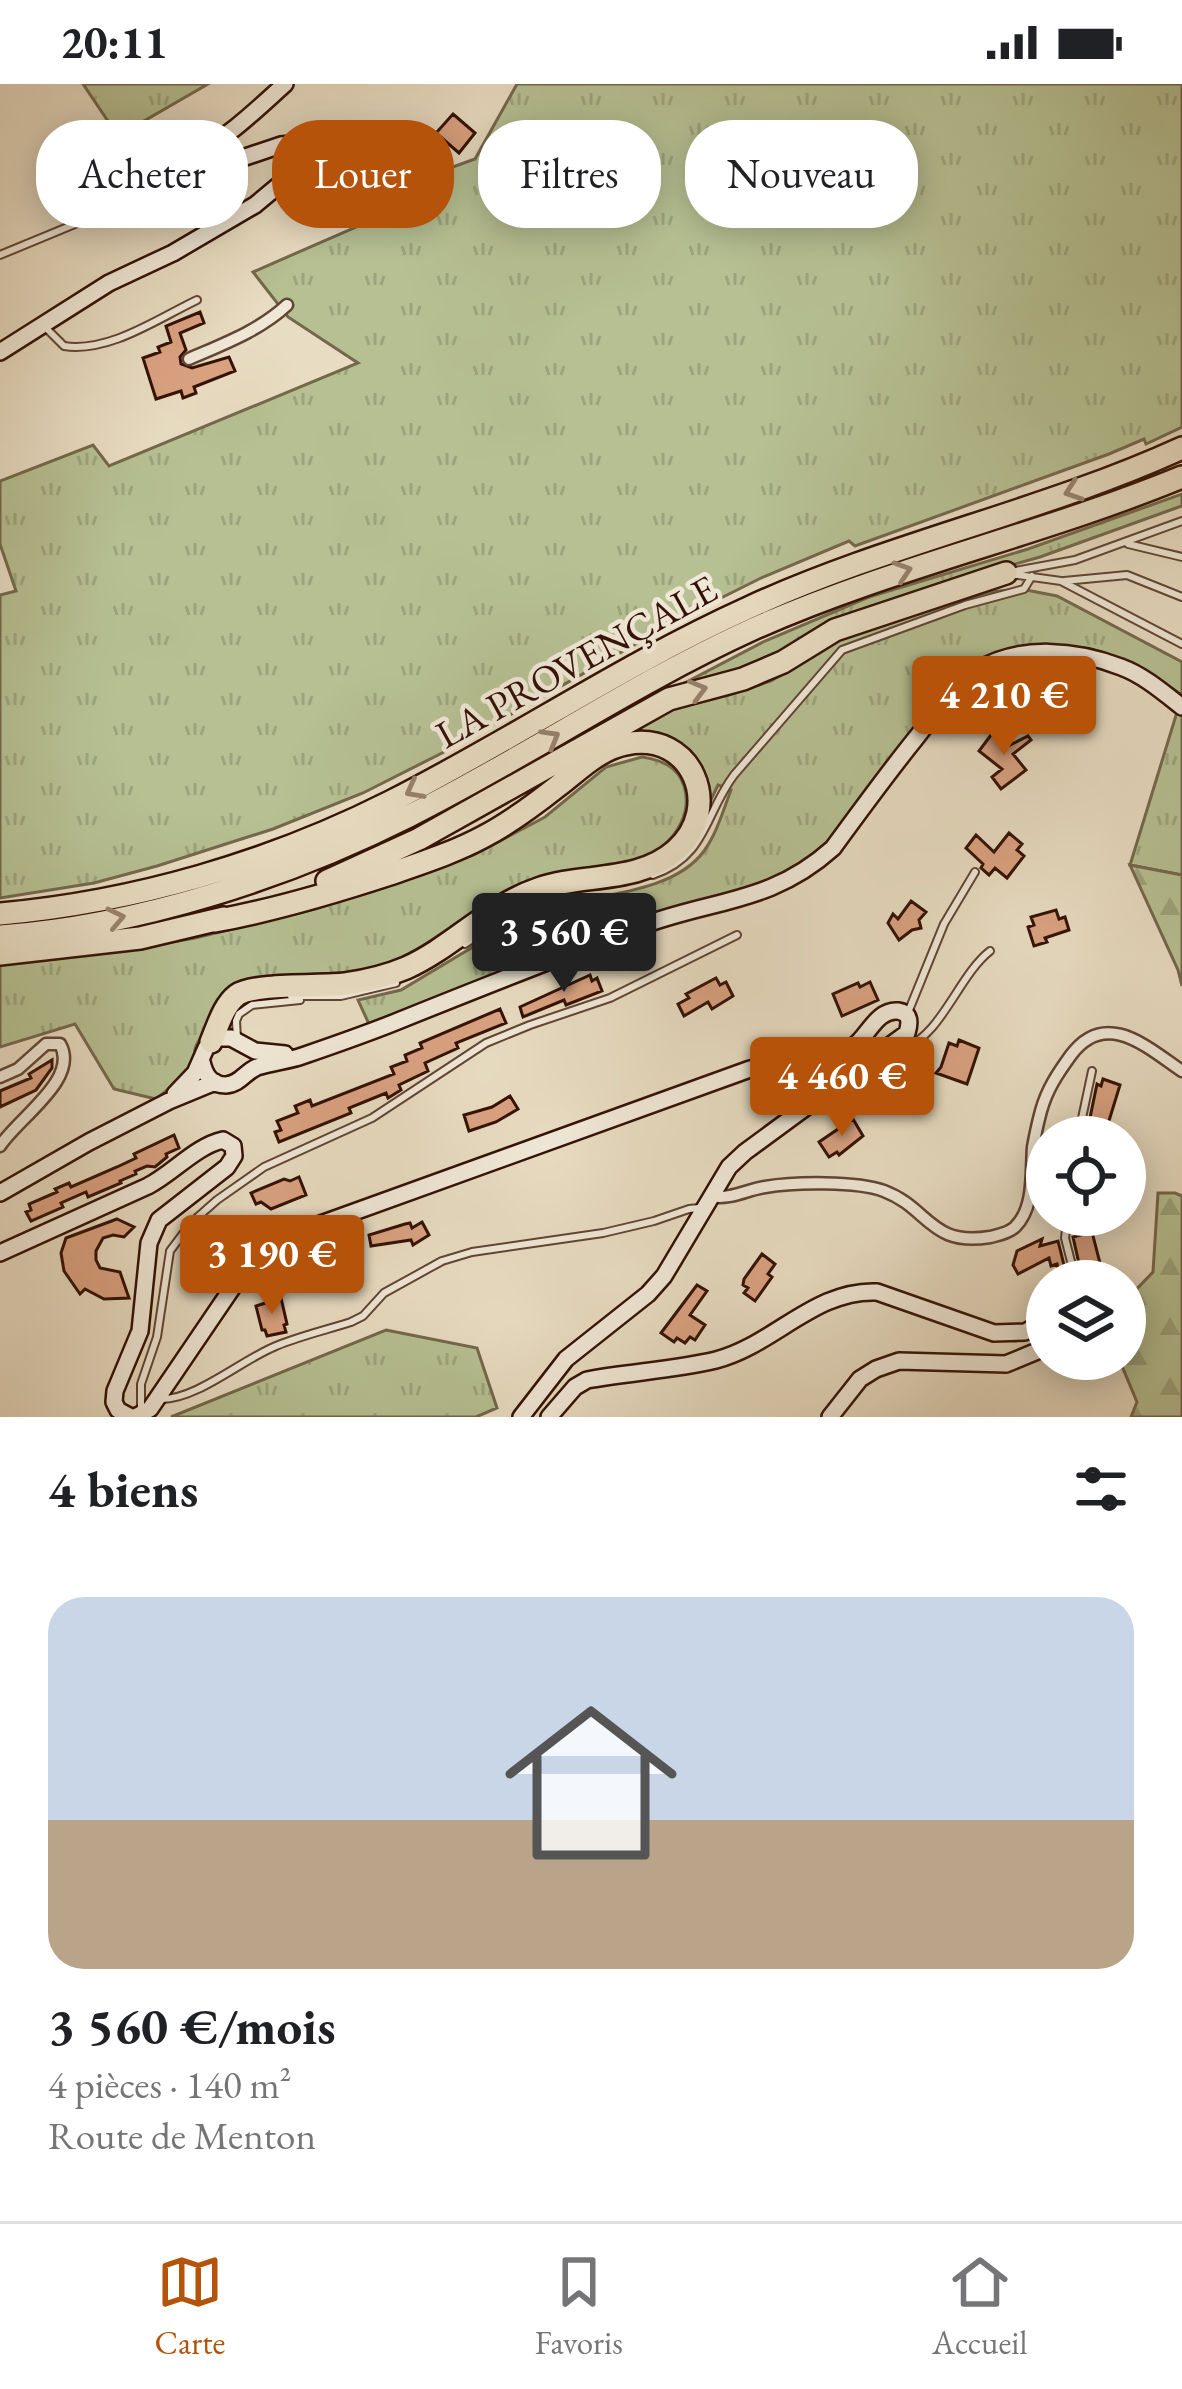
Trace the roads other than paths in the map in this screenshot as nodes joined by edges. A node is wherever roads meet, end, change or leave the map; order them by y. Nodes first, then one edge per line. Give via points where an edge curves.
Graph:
1 (285, 84) edge
2 (245, 120) edge
3 (248, 157) edge
4 (248, 209) edge
5 (64, 228) edge
6 (216, 228) edge
7 (0, 254) edge
8 (197, 300) dead end
9 (287, 305) dead end
10 (43, 324) junction
11 (0, 352) edge
12 (189, 359) dead end
13 (1182, 448) edge
14 (1182, 477) edge
15 (1182, 521) edge
16 (1124, 544) junction
17 (1182, 557) edge
18 (1006, 573) junction
19 (1032, 576) junction
20 (1061, 581) junction
21 (1182, 597) edge
22 (1182, 644) edge
23 (1182, 707) edge
24 (975, 872) dead end
25 (598, 888) dead end
26 (524, 906) dead end
27 (0, 914) edge
28 (215, 921) junction
29 (737, 935) dead end
30 (0, 936) edge
31 (990, 951) dead end
32 (0, 954) edge
33 (425, 969) dead end
34 (399, 982) dead end
35 (237, 995) junction
36 (316, 997) junction
37 (907, 1015) junction
38 (898, 1041) junction
39 (242, 1044) junction
40 (206, 1052) junction
41 (311, 1052) junction
42 (1092, 1071) dead end
43 (1182, 1071) edge
44 (247, 1072) junction
45 (0, 1077) edge
46 (215, 1082) junction
47 (170, 1101) junction
48 (1082, 1116) edge
49 (0, 1147) edge
50 (0, 1193) edge
51 (707, 1202) junction
52 (0, 1253) edge
53 (1026, 1331) edge
54 (1026, 1356) edge
55 (157, 1399) junction
56 (127, 1415) edge
57 (521, 1417) edge
58 (549, 1417) edge
59 (830, 1417) edge

1 - 2 street
3 - 4 street via 300,142 385,150 406,165 394,183 301,174
5 - 7 lane
6 - 10 street
8 - 10 lane via 92,346 64,346
9 - 12 street
10 - 11 street
13 -> 27 highway, LA PROVENÇALE via 751,606 320,834 139,892
30 -> 14 highway, LA PROVENÇALE via 139,913 305,862 412,815 751,630
15 - 16 lane
16 - 17 lane
16 - 18 lane
18 - 19 lane
28 -> 18 highway via 369,864 669,699 743,679 835,630
19 - 20 lane
19 - 25 lane via 1024,589 842,650 724,788 709,824 676,866
20 - 21 lane via 1126,575
20 - 22 lane
23 - 41 street via 1124,668 1082,656 1025,653 997,661 952,692 832,848 790,880 654,922
24 - 37 lane
26 - 33 lane
28 - 32 highway
28 - 35 highway via 460,849 626,744 664,747 695,778 693,828 650,866 523,894 385,975
29 - 56 lane via 610,998 486,1043 371,1118 264,1167 217,1200 170,1251 157,1336
31 - 38 lane via 922,1038 910,1048
34 - 36 lane
35 - 36 lane
35 - 40 highway
36 - 39 lane via 245,1008 236,1021
37 - 38 street via 908,1033
37 - 55 street via 889,1012 833,1054 750,1069 271,1242
38 - 51 street via 745,1152
39 - 40 street via 224,1037
39 - 41 street via 271,1054
39 - 44 street
40 - 46 street via 207,1077
40 - 47 street
41 - 44 street
42 - 48 lane
43 - 51 street via 1127,1035 1109,1032 1077,1047 1042,1108 1024,1213 1015,1227 986,1237 952,1237 868,1187 764,1187
44 - 46 street via 236,1083
45 - 49 street via 46,1044 60,1044 66,1054 57,1083
46 - 47 street
47 - 50 street
51 - 55 lane via 603,1233 442,1261 351,1322 274,1346 196,1388
51 - 57 street via 648,1294 566,1359
52 - 56 street via 148,1186 212,1143 233,1146 227,1167 159,1220 149,1243 140,1331 114,1402
53 - 58 street via 994,1333 860,1292 719,1359 587,1381
54 - 59 street via 1006,1364 898,1361 860,1379
55 - 56 street

